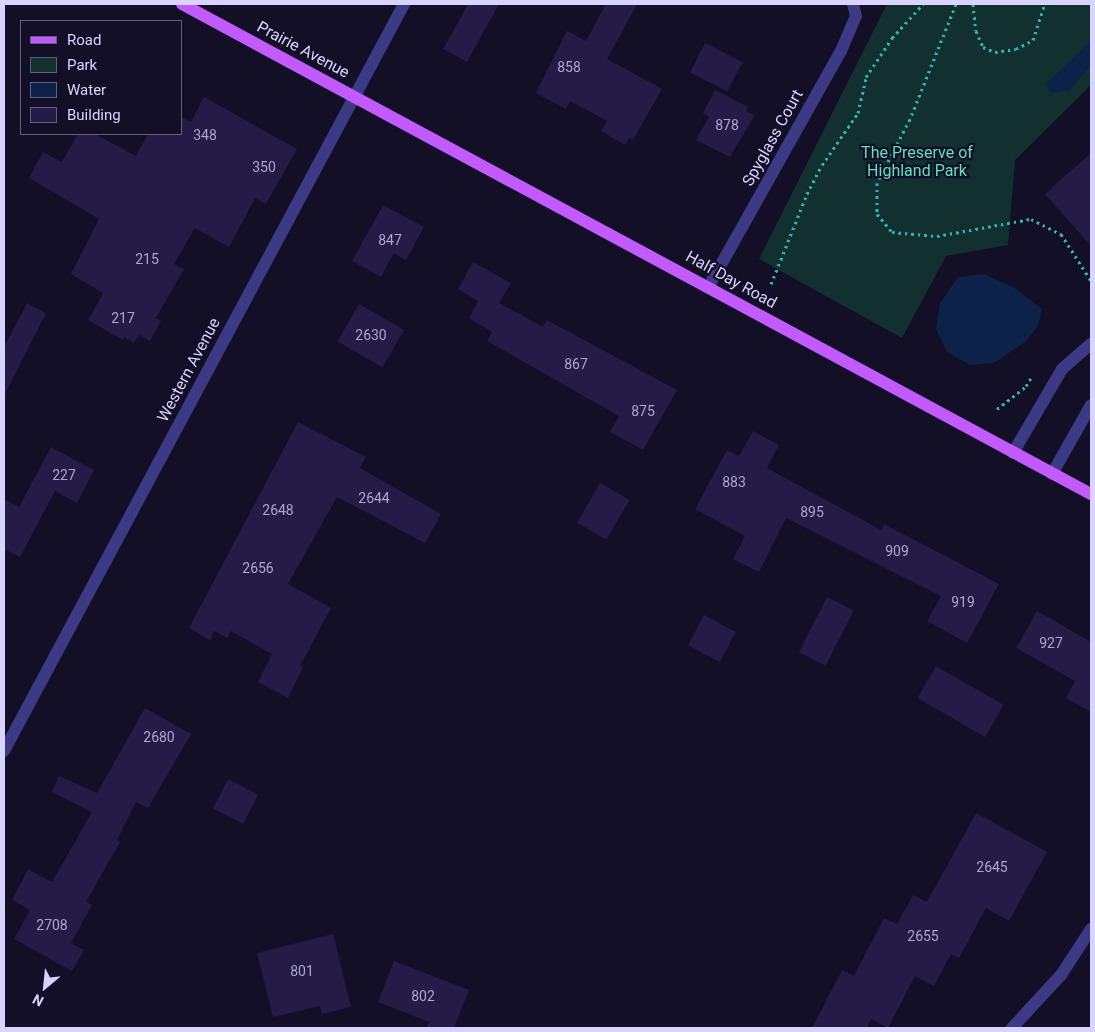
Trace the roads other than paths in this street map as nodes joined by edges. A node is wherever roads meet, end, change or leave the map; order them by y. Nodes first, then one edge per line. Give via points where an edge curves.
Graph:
1 (182, 4) edge
2 (404, 4) edge
3 (853, 4) edge
4 (355, 96) junction
5 (709, 286) junction
6 (1091, 344) edge
7 (1091, 405) edge
8 (1013, 453) junction
9 (1052, 474) junction
10 (1091, 494) edge
11 (4, 751) edge
12 (1091, 929) edge
13 (1012, 1028) edge

1 - 4 main road, Prairie Avenue
2 - 4 street, Western Avenue
3 - 5 street, Spyglass Court via 856,16 840,51
4 - 5 main road, Half Day Road
4 - 11 street, Western Avenue
5 - 8 main road, Half Day Road
6 - 8 street via 1062,369
7 - 9 street
8 - 9 main road, Half Day Road
9 - 10 main road, Half Day Road
12 - 13 street via 1061,975

